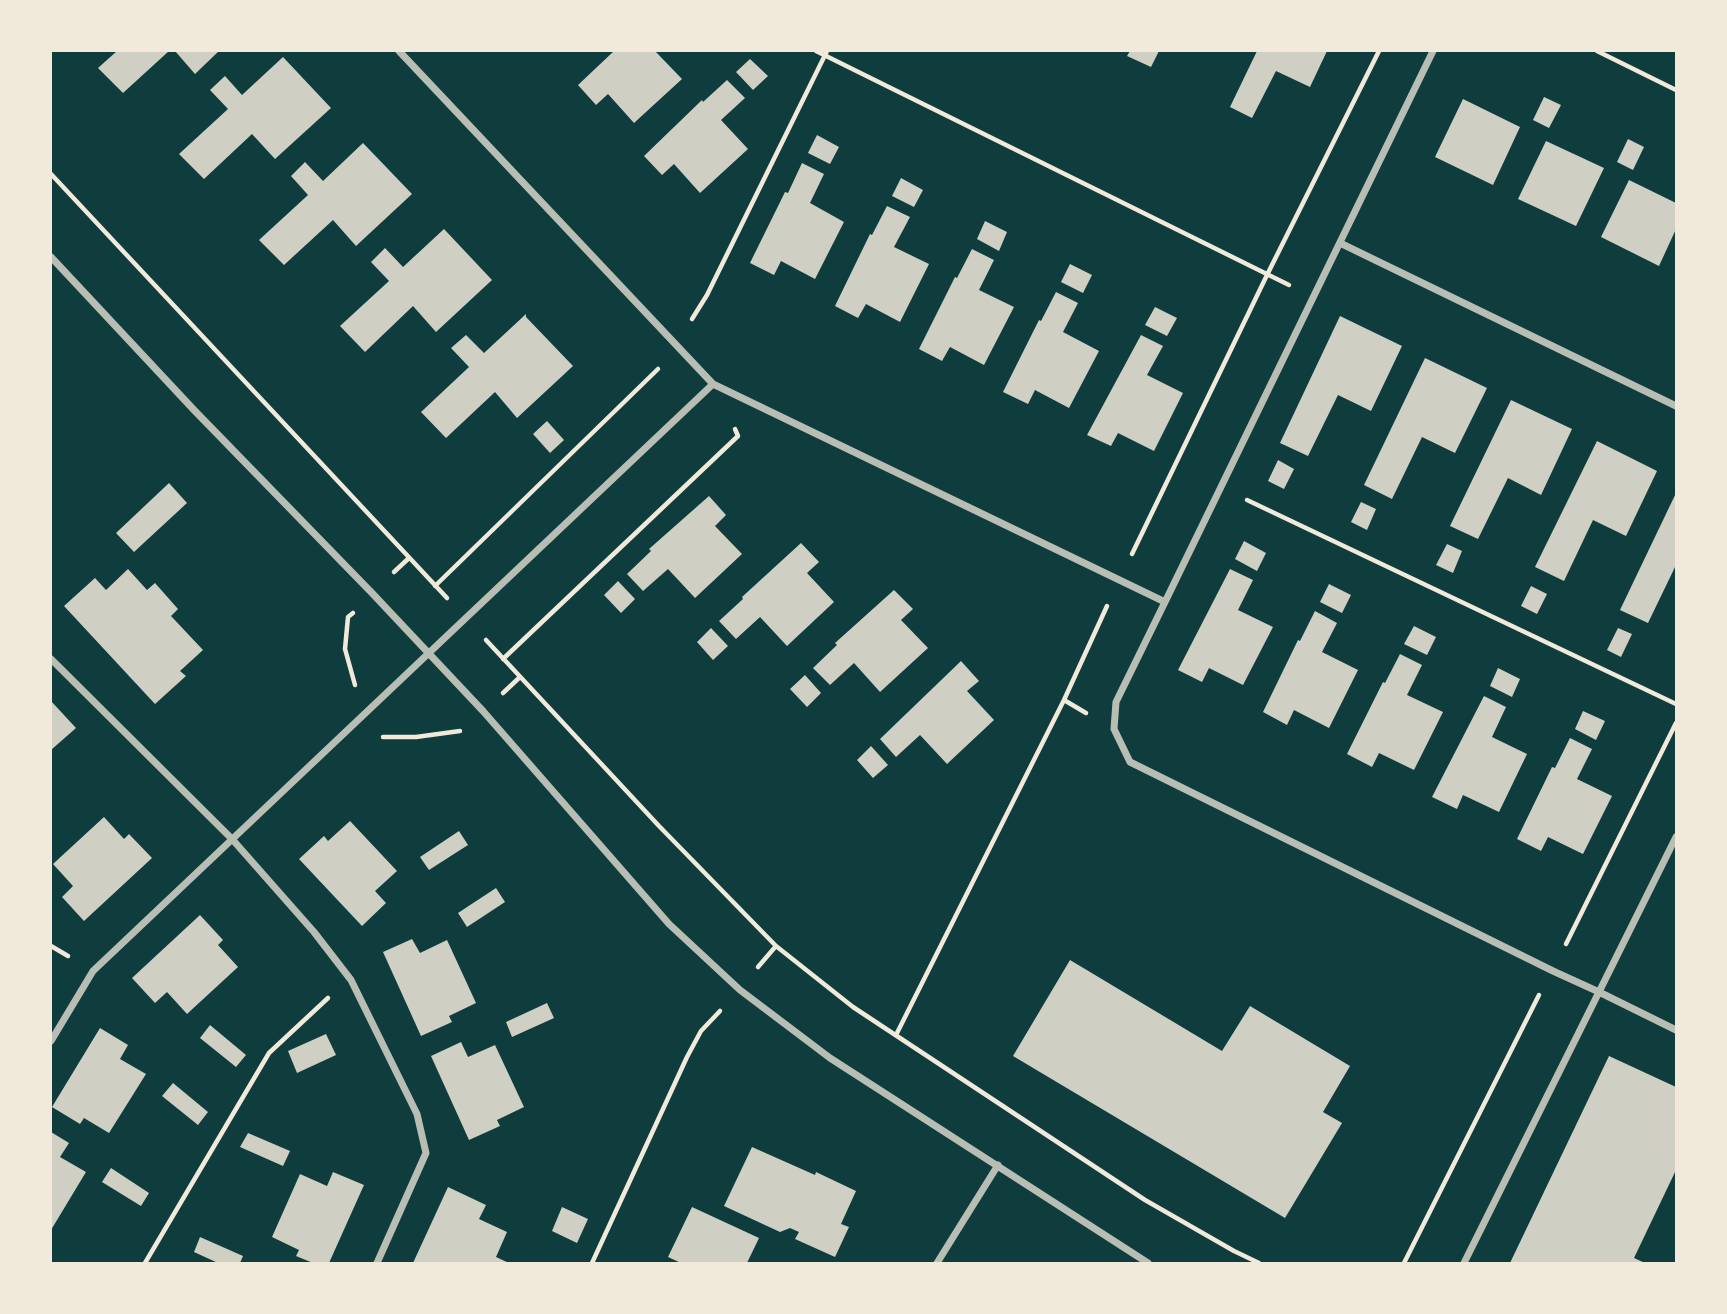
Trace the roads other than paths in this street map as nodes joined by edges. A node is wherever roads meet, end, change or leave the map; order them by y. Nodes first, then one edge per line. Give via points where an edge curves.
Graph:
1 (399, 51) edge
2 (1433, 51) edge
3 (1340, 243) junction
4 (51, 257) edge
5 (713, 384) junction
6 (1676, 406) edge
7 (1165, 602) junction
8 (428, 654) junction
9 (51, 659) edge
10 (1676, 837) edge
11 (232, 839) junction
12 (1599, 992) junction
13 (1676, 1030) edge
14 (51, 1041) edge
15 (998, 1165) junction
16 (377, 1263) edge
17 (937, 1263) edge
18 (1148, 1263) edge
19 (1464, 1263) edge

1 - 5 street
2 - 3 street
3 - 6 street
3 - 7 street
4 - 8 street
5 - 7 street
5 - 8 street
7 - 12 street via 1116,702 1114,729 1130,762
8 - 11 street
8 - 15 street via 669,924 740,990 830,1058
9 - 11 street
10 - 12 street
11 - 14 street via 93,971
11 - 16 street via 351,980 417,1114 426,1153
12 - 13 street
12 - 19 street
15 - 17 street
15 - 18 street

